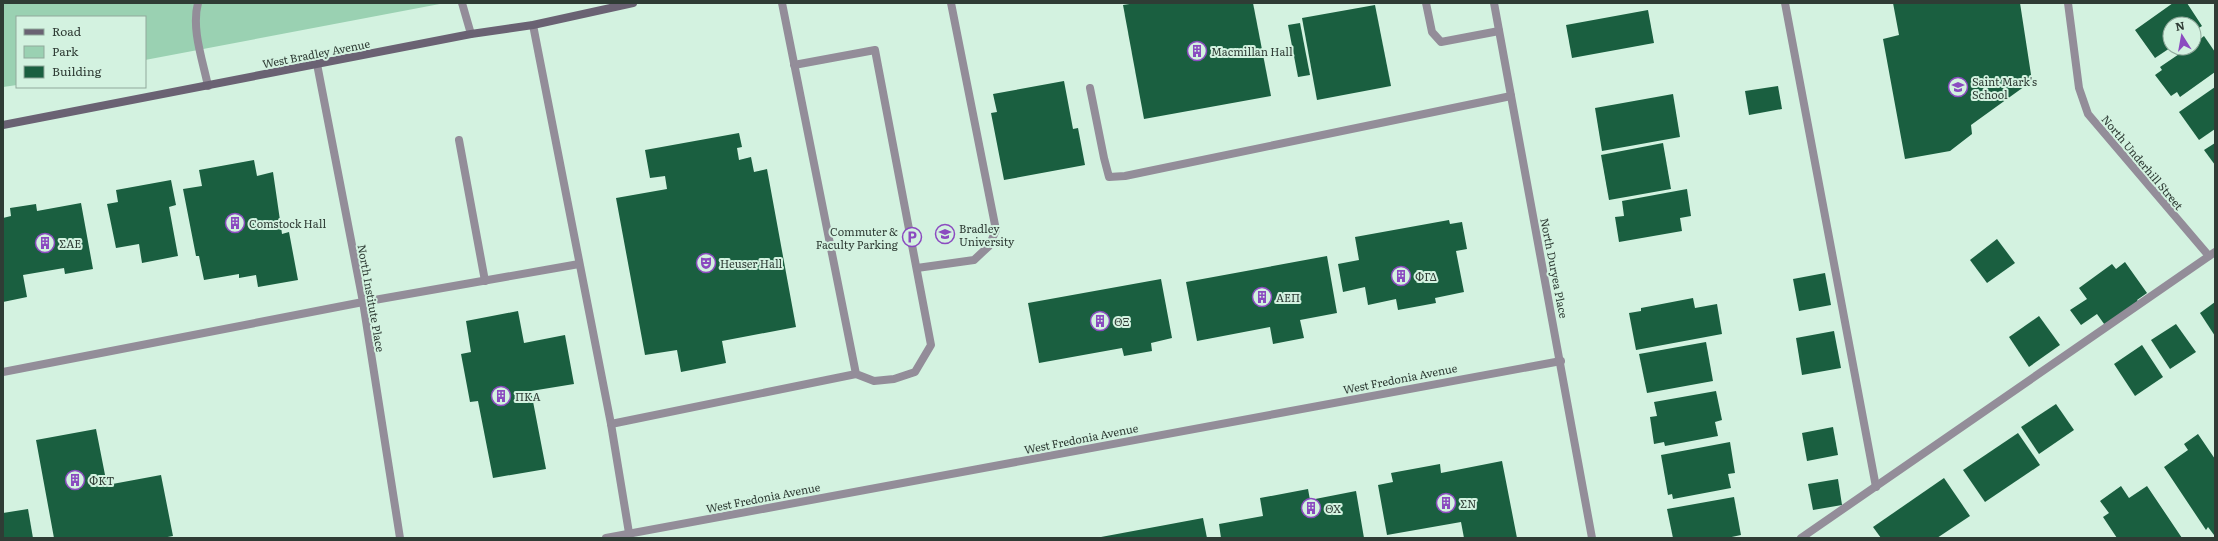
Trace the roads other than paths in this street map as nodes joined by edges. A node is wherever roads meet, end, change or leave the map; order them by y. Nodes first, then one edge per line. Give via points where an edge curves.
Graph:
1 (198, 3) edge
2 (462, 3) edge
3 (633, 3) edge
4 (782, 3) edge
5 (951, 3) edge
6 (1426, 3) edge
7 (1494, 3) edge
8 (1785, 3) edge
9 (2068, 3) edge
10 (533, 25) junction
11 (1499, 31) junction
12 (471, 34) junction
13 (317, 64) junction
14 (794, 65) junction
15 (208, 86) junction
16 (1090, 88) dead end
17 (1511, 96) junction
18 (3, 125) edge
19 (459, 140) dead end
20 (2212, 254) edge
21 (579, 264) junction
22 (917, 268) junction
23 (485, 280) junction
24 (363, 302) junction
25 (1561, 361) junction
26 (3, 372) edge
27 (856, 374) junction
28 (611, 424) junction
29 (1876, 487) junction
30 (629, 534) junction
31 (400, 538) edge
32 (606, 538) edge
33 (1592, 538) edge
34 (1801, 538) edge

1 - 15 street via 195,12 196,26
2 - 12 street
3 - 10 street, West Bradley Avenue
4 - 14 street
5 - 22 street via 996,230 989,246 974,260
6 - 11 street via 1432,32 1441,42
7 - 11 street, North Duryea Place
8 - 29 street
9 - 20 street, North Underhill Street via 2080,88 2088,114
10 - 12 street, West Bradley Avenue
10 - 21 street
11 - 17 street, North Duryea Place
12 - 13 street, West Bradley Avenue
13 - 15 street, West Bradley Avenue
13 - 24 street, North Institute Place
14 - 22 street via 875,50
14 - 27 street
15 - 18 street, West Bradley Avenue
16 - 17 street via 1109,177 1125,176
17 - 25 street, North Duryea Place
19 - 23 street
20 - 29 street
21 - 23 street
21 - 28 street
22 - 27 street via 931,345 915,372 894,379 874,381
23 - 24 street
24 - 26 street
24 - 31 street, North Institute Place
25 - 30 street, West Fredonia Avenue
25 - 33 street, North Duryea Place
27 - 28 street
28 - 30 street
29 - 34 street
30 - 32 street, West Fredonia Avenue

